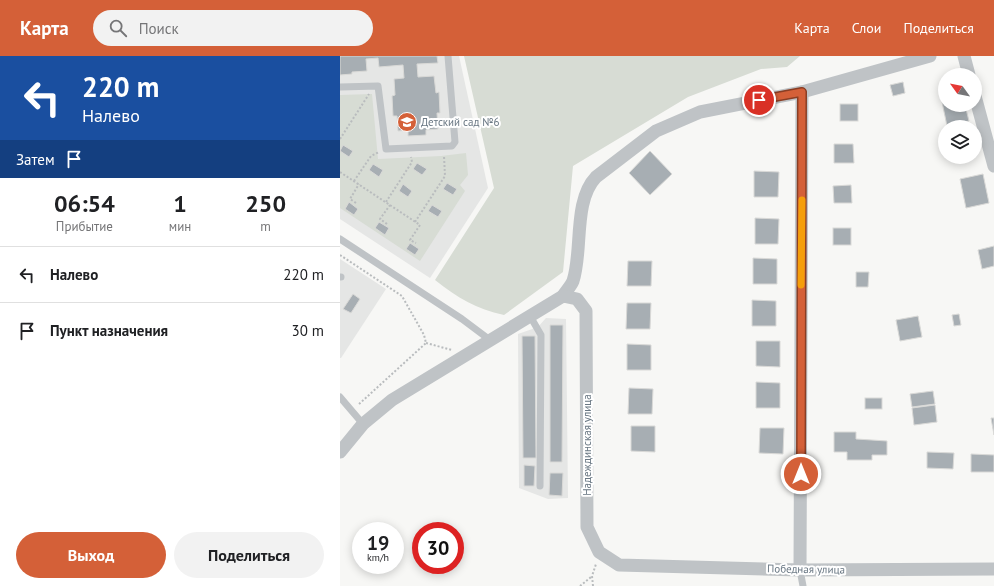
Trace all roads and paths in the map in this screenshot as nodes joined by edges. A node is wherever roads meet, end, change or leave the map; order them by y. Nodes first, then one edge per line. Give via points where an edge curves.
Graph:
1 (448, 56) edge
2 (930, 56) edge
3 (964, 56) edge
4 (967, 68) edge
5 (375, 85) junction
6 (340, 87) edge
7 (802, 92) junction
8 (979, 112) edge
9 (340, 139) edge
10 (444, 147) junction
11 (386, 149) junction
12 (410, 149) junction
13 (994, 166) edge
14 (340, 172) edge
15 (354, 181) junction
16 (359, 184) junction
17 (386, 202) junction
18 (356, 204) dead end
19 (390, 205) junction
20 (415, 222) junction
21 (387, 224) dead end
22 (340, 239) edge
23 (416, 244) dead end
24 (340, 255) edge
25 (563, 296) junction
26 (530, 316) junction
27 (490, 340) junction
28 (426, 343) junction
29 (468, 354) junction
30 (340, 397) edge
31 (352, 411) junction
32 (363, 424) junction
33 (340, 452) edge
34 (540, 486) dead end
35 (599, 552) junction
36 (994, 569) edge
37 (800, 570) junction
38 (592, 576) junction
39 (580, 586) edge
40 (593, 586) edge
41 (803, 586) edge

1 - 10 lane via 455,142 452,146
2 - 7 street
3 - 4 street
5 - 6 lane
5 - 9 path
5 - 11 lane via 379,88
7 - 25 street via 700,112 675,121 656,131 596,177 589,185 582,212 575,274
7 - 37 street
8 - 13 street
10 - 12 lane
10 - 20 path via 445,176
11 - 12 lane
11 - 15 path via 371,156
12 - 17 path via 412,162
14 - 15 path
15 - 16 path
16 - 17 path
16 - 18 path via 350,199
17 - 19 path
19 - 20 path
19 - 21 path via 380,219
20 - 23 path via 420,224 410,240
22 - 27 lane
24 - 28 path via 402,296
25 - 26 street
25 - 35 street, Надеждинская улица via 577,299 586,311 587,527
26 - 27 street
26 - 34 lane via 541,335
27 - 29 street
28 - 29 path
28 - 31 path
29 - 32 street via 392,400
30 - 31 lane
31 - 32 lane
32 - 33 street
35 - 37 street, Победная улица via 619,565
35 - 38 path
36 - 37 street, Победная улица
37 - 41 lane
38 - 39 path
38 - 40 path

